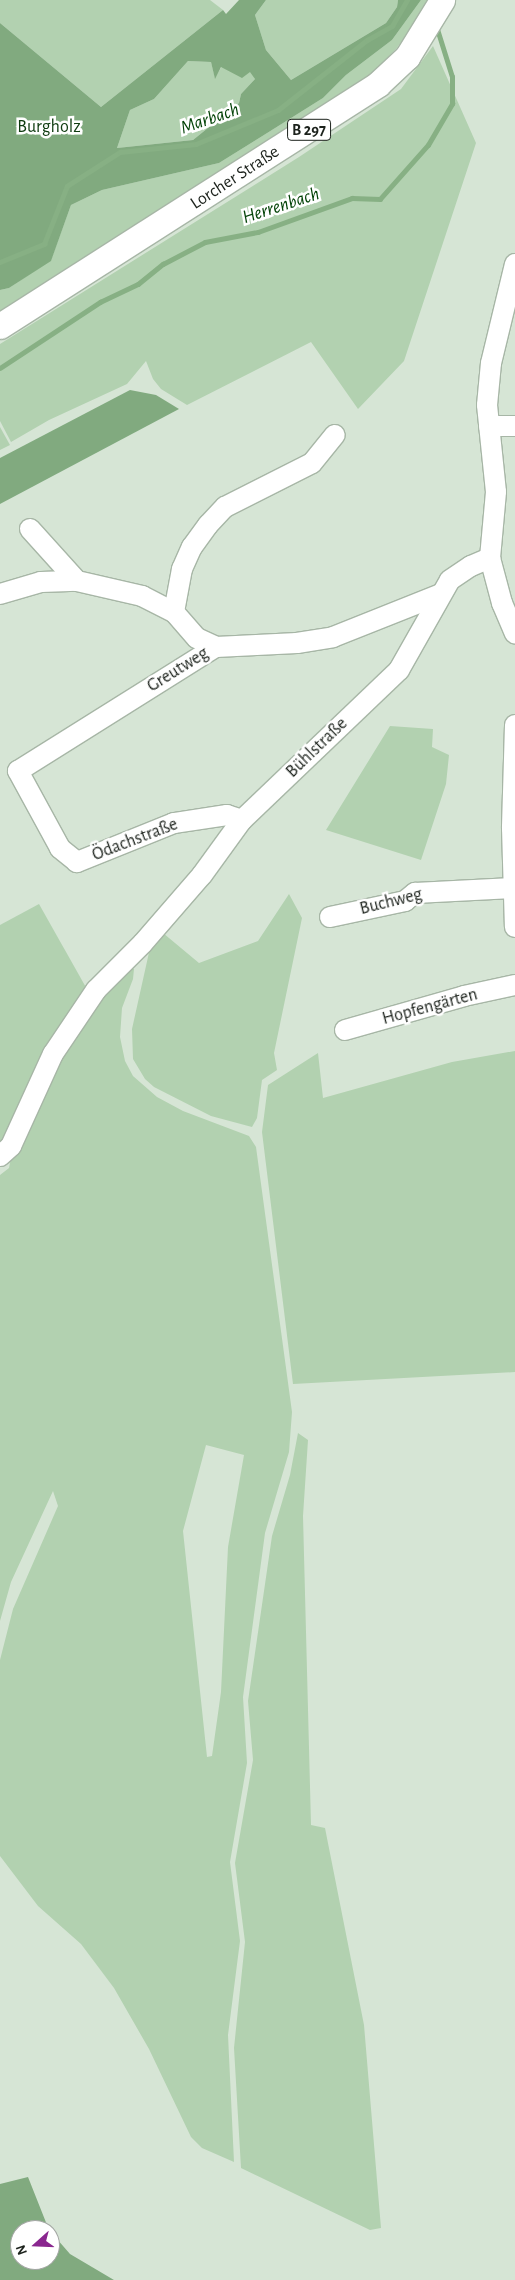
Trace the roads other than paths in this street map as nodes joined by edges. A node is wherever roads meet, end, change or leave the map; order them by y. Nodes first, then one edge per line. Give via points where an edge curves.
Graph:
1 (439, 5) edge
2 (515, 264) edge
3 (511, 295) edge
4 (0, 326) edge
5 (489, 426) junction
6 (515, 426) edge
7 (336, 435) dead end
8 (30, 529) dead end
9 (490, 558) junction
10 (77, 580) junction
11 (0, 594) edge
12 (441, 594) junction
13 (174, 612) junction
14 (515, 633) edge
15 (216, 647) junction
16 (515, 725) edge
17 (18, 771) joint
18 (242, 820) junction
19 (513, 888) junction
20 (330, 917) dead end
21 (515, 927) edge
22 (515, 985) edge
23 (345, 1030) dead end
24 (0, 1156) edge

1 - 4 main road, Lorcher Straße / B 297 via 419,41 394,71 360,97
2 - 3 street
3 - 5 street via 491,363 487,405
5 - 6 street
5 - 9 street via 496,492
7 - 13 street via 312,463 225,508 208,525 192,547 182,569
8 - 10 street
9 - 12 street, Bühlstraße via 450,580
9 - 14 street via 502,603
10 - 11 street via 41,582
10 - 13 street via 142,596
12 - 15 street, Greutweg via 333,637 297,643
12 - 18 street, Bühlstraße via 422,634 399,670
13 - 15 street via 197,638
15 - 17 street, Greutweg
16 - 19 street
17 - 18 street, Ödachstraße via 60,848 77,862 174,823 226,815
18 - 24 street, Bühlstraße via 206,870 143,943 96,990 74,1020 10,1146
19 - 20 street, Buchweg via 415,893 405,901
19 - 21 street
22 - 23 street, Hopfengärten

